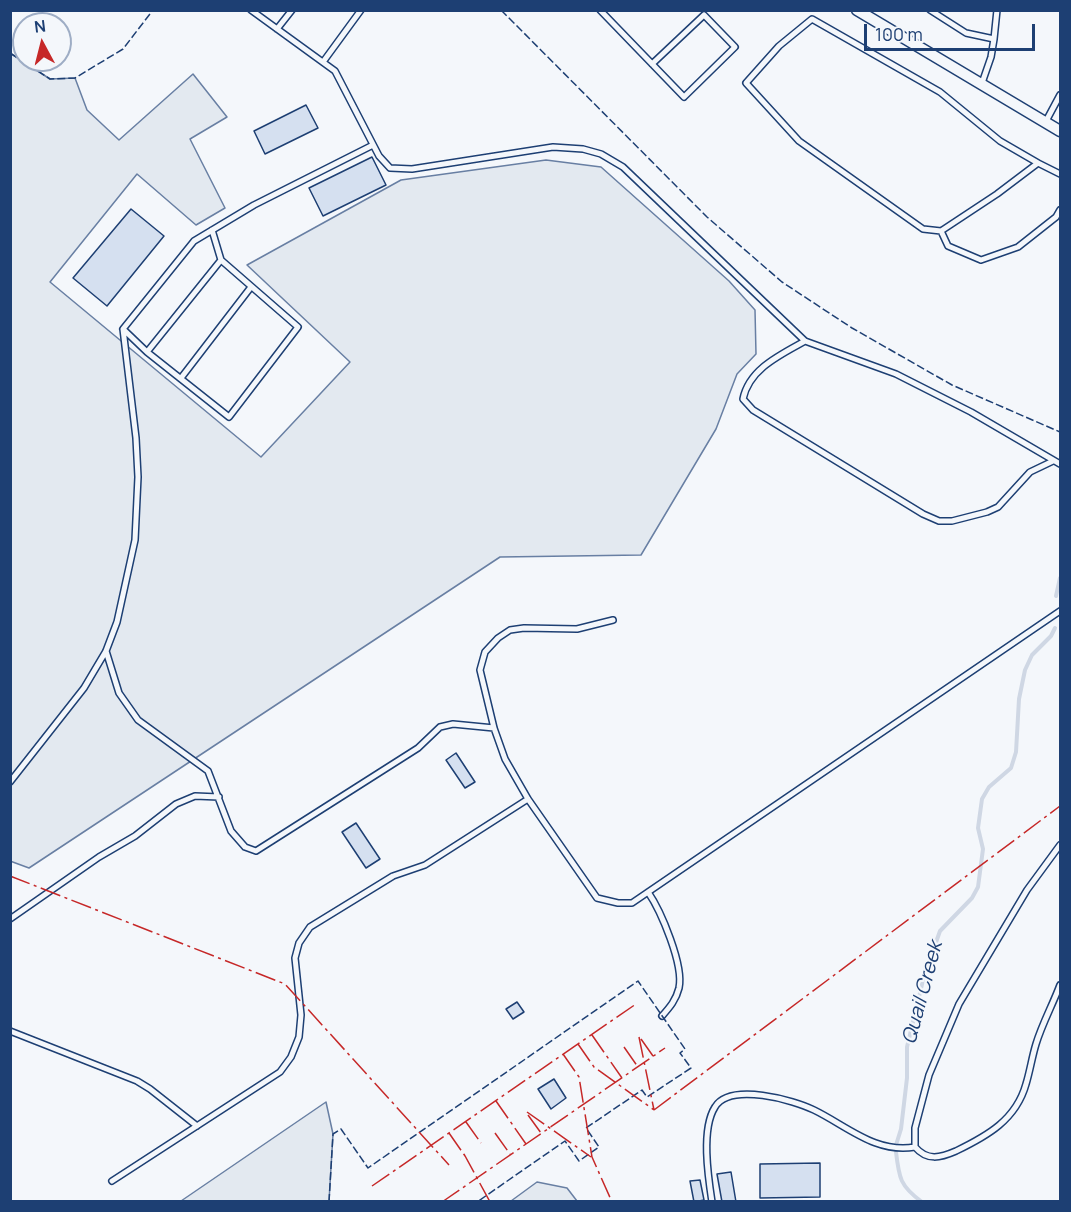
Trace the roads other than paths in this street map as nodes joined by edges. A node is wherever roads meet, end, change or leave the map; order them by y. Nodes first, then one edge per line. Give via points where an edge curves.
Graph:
1 (251, 10) edge
2 (292, 10) edge
3 (361, 10) edge
4 (600, 10) edge
5 (857, 10) edge
6 (930, 10) edge
7 (998, 10) edge
8 (277, 29) junction
9 (994, 39) junction
10 (323, 62) junction
11 (652, 64) junction
12 (981, 85) junction
13 (1060, 95) edge
14 (1045, 123) junction
15 (1060, 131) edge
16 (373, 145) junction
17 (1038, 163) junction
18 (1060, 174) edge
19 (1060, 210) edge
20 (212, 230) junction
21 (941, 231) junction
22 (221, 260) junction
23 (251, 286) junction
24 (123, 328) junction
25 (805, 341) junction
26 (147, 352) junction
27 (181, 378) junction
28 (1053, 461) junction
29 (1060, 464) edge
30 (1060, 611) edge
31 (613, 620) dead end
32 (106, 651) junction
33 (494, 728) junction
34 (10, 782) edge
35 (219, 797) junction
36 (528, 799) junction
37 (1060, 846) edge
38 (648, 892) junction
39 (10, 919) edge
40 (1060, 985) edge
41 (663, 1016) dead end
42 (10, 1030) edge
43 (196, 1126) junction
44 (915, 1147) junction
45 (112, 1181) dead end
46 (712, 1202) edge

1 - 8 lane
2 - 8 lane
3 - 10 lane
4 - 11 lane
5 - 12 street
6 - 9 lane via 966,33
7 - 9 lane
8 - 10 lane
9 - 12 lane
10 - 16 lane via 335,71
11 - 11 lane via 684,97 735,47 704,15
12 - 14 street
13 - 14 lane
14 - 15 street
16 - 20 lane
16 - 25 lane via 390,168 412,170 553,147 601,154 622,167
17 - 18 lane
17 - 21 lane
17 - 21 lane via 1000,141 940,92 812,19 779,46 746,83 799,141 923,229
19 - 21 lane via 1018,247 981,260 948,246
20 - 22 lane
20 - 24 lane via 194,241
22 - 23 lane
22 - 26 lane
23 - 27 lane
23 - 27 lane via 298,327 289,339 229,417
24 - 26 lane
24 - 32 lane via 137,457 135,540 117,622
25 - 28 lane via 896,374 971,412
25 - 28 lane via 758,371 746,386 743,399 753,410 923,514 939,521 952,521 987,512 998,507 1030,472
26 - 27 lane
28 - 29 lane
30 - 38 lane
31 - 33 lane via 577,629 510,630 498,638 485,652 480,670
32 - 34 lane via 84,688
32 - 35 lane via 119,693 138,720 208,771
33 - 35 lane via 453,724 440,727 418,748 256,851 245,848 231,831
33 - 36 lane via 505,759
35 - 39 lane via 195,796 176,804
36 - 38 lane via 597,898 632,903
36 - 43 lane via 425,865 393,876 310,927 299,943 296,958 301,1015 299,1037 291,1057 280,1072
37 - 44 lane via 1027,890 959,1004 929,1075 915,1128
38 - 41 lane via 679,971 674,1002
40 - 44 lane via 1036,1042 1025,1087 1002,1125 984,1138 945,1155 932,1158 921,1155
42 - 43 lane via 137,1081
43 - 45 lane
44 - 46 lane via 885,1147 797,1103 758,1095 725,1098 716,1105 709,1123 707,1159

